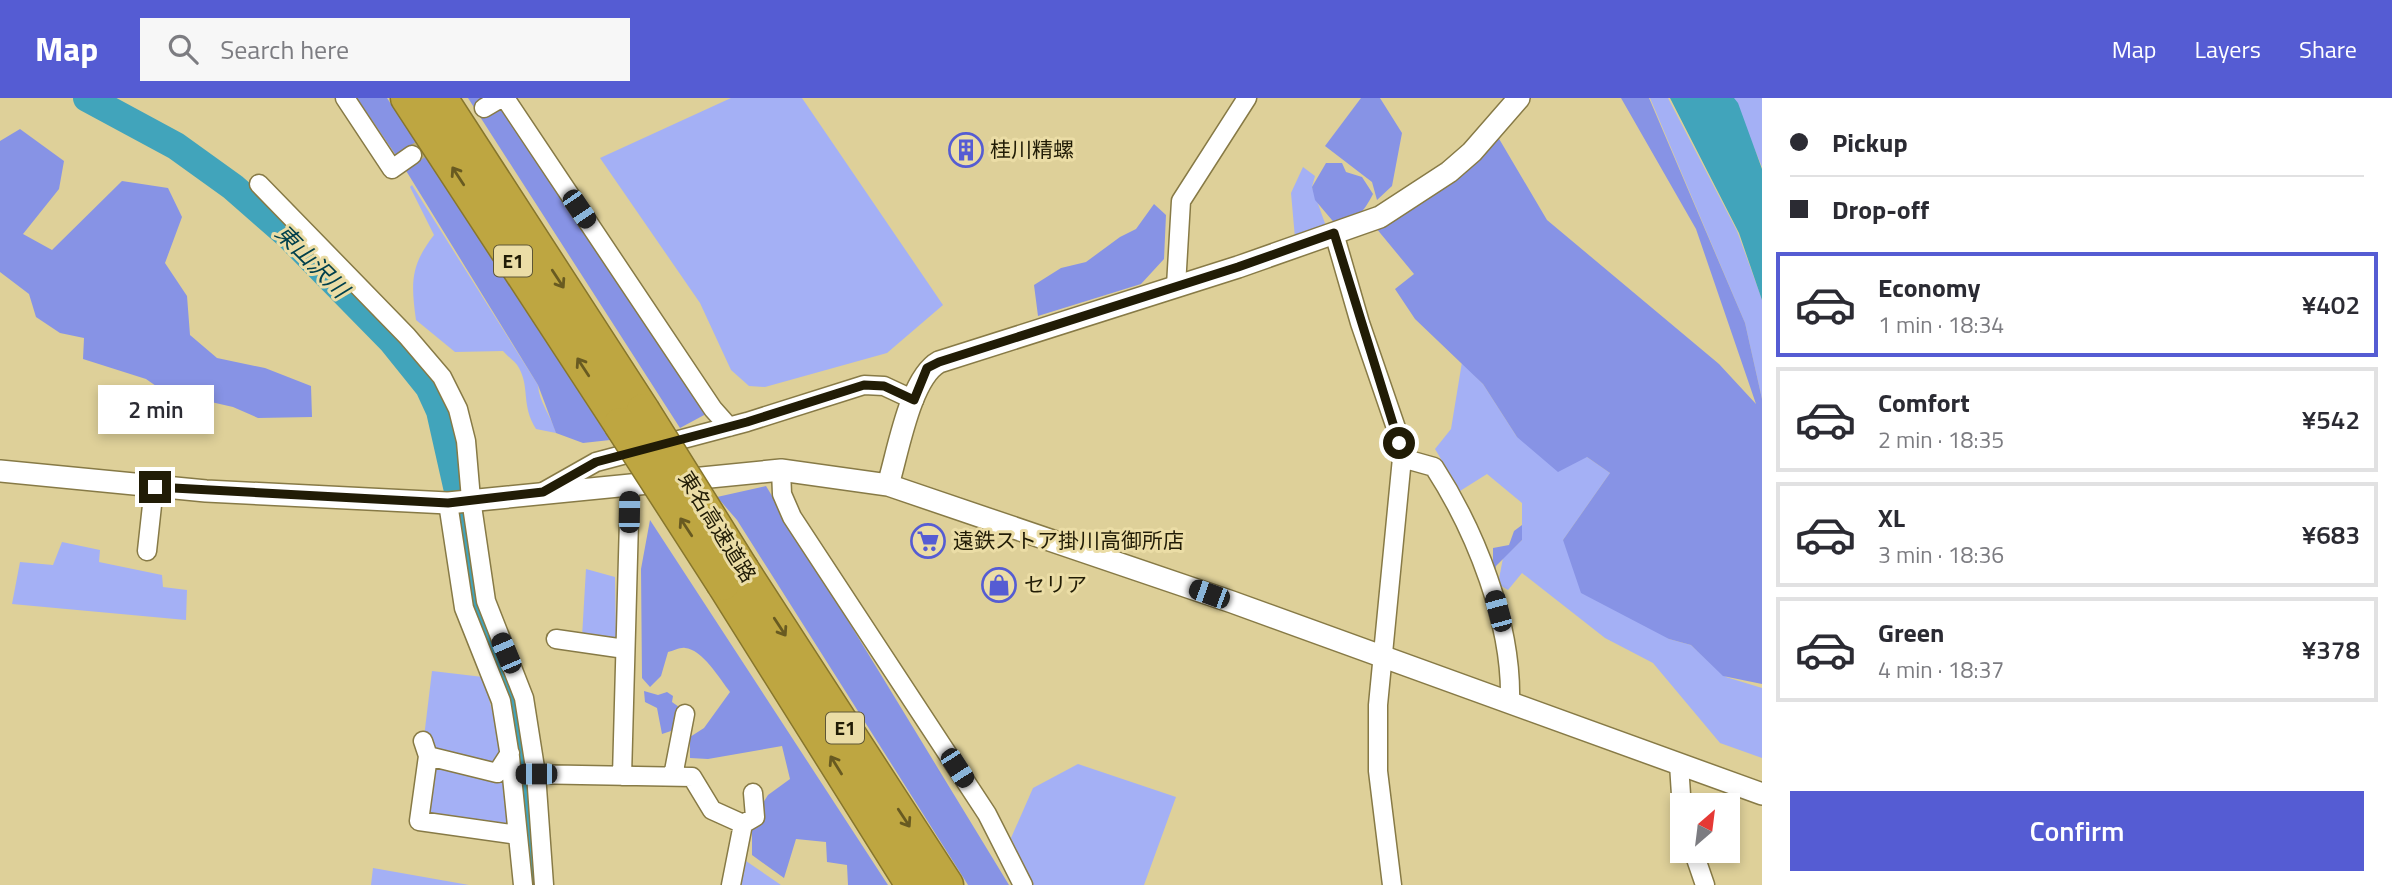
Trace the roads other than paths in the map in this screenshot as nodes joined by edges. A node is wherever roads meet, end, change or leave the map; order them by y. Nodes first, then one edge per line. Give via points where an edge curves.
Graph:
1 (345, 98) edge
2 (407, 98) edge
3 (441, 98) edge
4 (503, 98) edge
5 (1247, 98) edge
6 (1519, 98) edge
7 (484, 108) tunnel mouth
8 (412, 155) tunnel mouth
9 (259, 184) dead end
10 (1334, 233) junction
11 (1176, 286) junction
12 (914, 400) junction
13 (631, 417) junction
14 (729, 427) junction
15 (1402, 458) junction
16 (781, 470) junction
17 (0, 471) edge
18 (630, 484) junction
19 (888, 485) junction
20 (155, 487) junction
21 (543, 492) junction
22 (471, 499) junction
23 (448, 503) junction
24 (147, 551) dead end
25 (733, 577) junction
26 (556, 639) dead end
27 (625, 649) junction
28 (1381, 656) junction
29 (1510, 701) junction
30 (685, 714) dead end
31 (510, 753) junction
32 (1679, 764) junction
33 (512, 774) junction
34 (536, 774) junction
35 (622, 776) junction
36 (673, 776) junction
37 (753, 793) dead end
38 (1681, 793) edge
39 (1762, 794) edge
40 (743, 824) junction
41 (518, 835) junction
42 (1697, 863) edge
43 (523, 885) edge
44 (544, 885) edge
45 (734, 885) edge
46 (912, 885) edge
47 (947, 885) edge
48 (1023, 885) edge
49 (1392, 885) edge
50 (1705, 885) edge

1 - 8 street via 392,169
13 -> 2 highway, 東名高速道路 / E1
3 -> 13 highway, 東名高速道路 / E1
4 - 7 street
4 - 14 street
5 - 11 street via 1181,201
6 - 10 street via 1450,172 1380,217
9 - 22 street via 442,377 466,441
10 - 11 street
10 - 15 street
11 - 12 street via 939,362 927,368
12 - 14 street via 873,383
12 - 19 street
13 - 25 highway, 東名高速道路 / E1, bridge
14 - 21 street via 596,462
15 - 28 street
15 - 29 street via 1434,467 1487,575 1508,650
16 - 18 street
16 - 19 street
16 - 48 street via 782,494 792,517 987,814
17 - 20 street
18 - 21 street
18 - 27 street
19 - 28 street
20 - 23 street
20 - 24 street
21 - 22 street
22 - 23 street
22 - 34 street via 486,601 524,698
23 - 31 street via 464,608 501,701
46 -> 25 highway, 東名高速道路 / E1
25 -> 47 highway, 東名高速道路 / E1
26 - 27 street
27 - 35 street
28 - 29 street
28 - 49 street via 1378,771
29 - 32 street
30 - 36 street
31 - 33 street
31 - 41 street via 497,773 426,749 419,821
32 - 38 street
32 - 39 street
33 - 34 street
33 - 41 street
34 - 35 street
34 - 44 street
35 - 36 street
36 - 40 street via 692,777 712,810
37 - 40 street via 755,817
40 - 45 street
41 - 43 street
42 - 50 street

